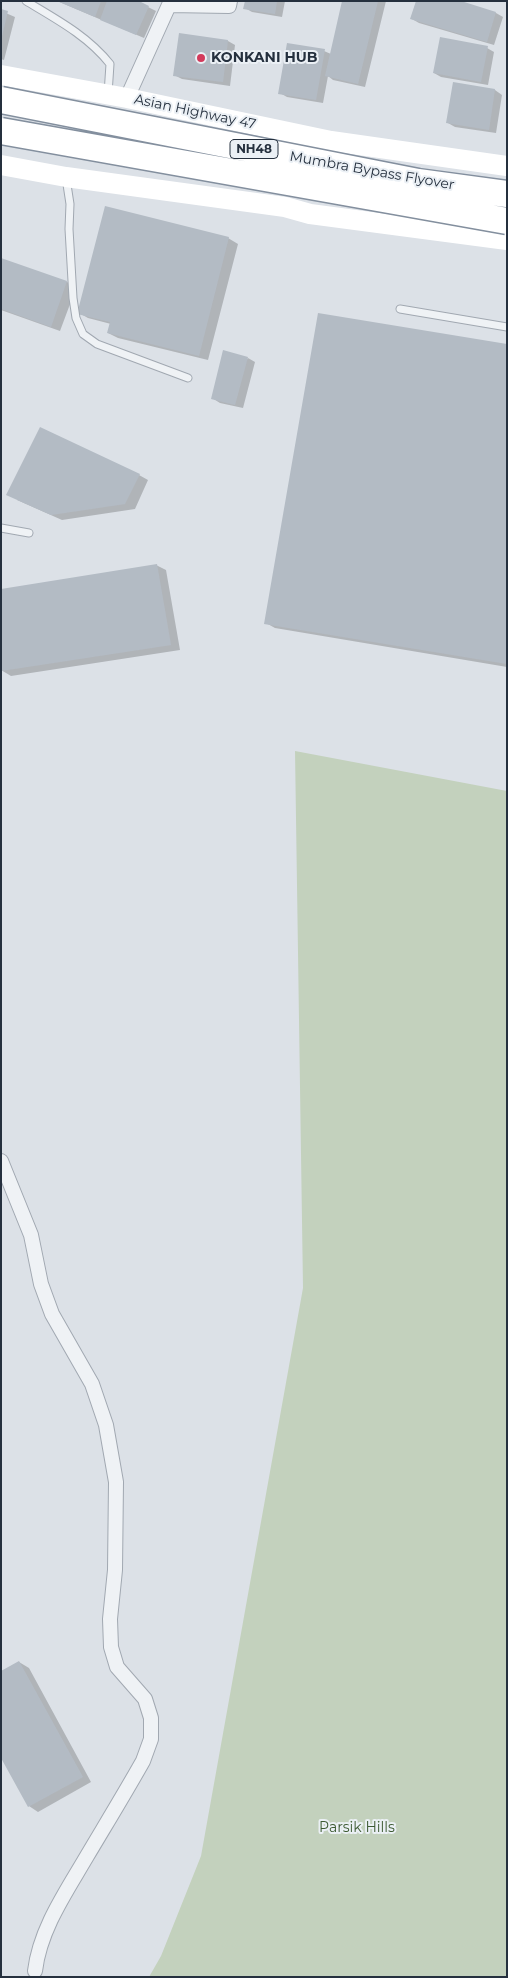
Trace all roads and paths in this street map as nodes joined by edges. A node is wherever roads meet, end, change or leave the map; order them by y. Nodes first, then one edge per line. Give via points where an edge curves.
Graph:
1 (26, 1) edge
2 (230, 1) edge
3 (165, 3) edge
4 (1, 75) edge
5 (117, 96) junction
6 (1, 100) edge
7 (1, 131) edge
8 (506, 164) edge
9 (1, 165) edge
10 (66, 177) junction
11 (507, 194) edge
12 (501, 233) edge
13 (400, 309) dead end
14 (507, 326) edge
15 (188, 378) dead end
16 (1, 528) edge
17 (29, 533) dead end
18 (1, 1161) edge
19 (35, 1971) dead end

1 - 5 lane via 90,42 105,57 110,64
2 - 3 street via 229,6
3 - 5 street
4 - 5 main road, Asian Highway 47 / NH48
5 - 8 main road, Asian Highway 47 / NH48 via 331,141
6 - 11 highway, Mumbra Bypass Flyover / NH48, bridge via 418,182
7 - 12 highway, Mumbra Bypass Flyover / NH48, bridge
8 - 12 main road via 493,218
9 - 10 main road
10 - 12 main road via 284,207 310,214
10 - 15 lane via 73,298 83,334 97,344
13 - 14 lane
16 - 17 lane
18 - 19 street via 31,1235 52,1314 92,1384 106,1425 116,1482 111,1647 117,1667 145,1700 152,1718 144,1761 63,1896 48,1926

